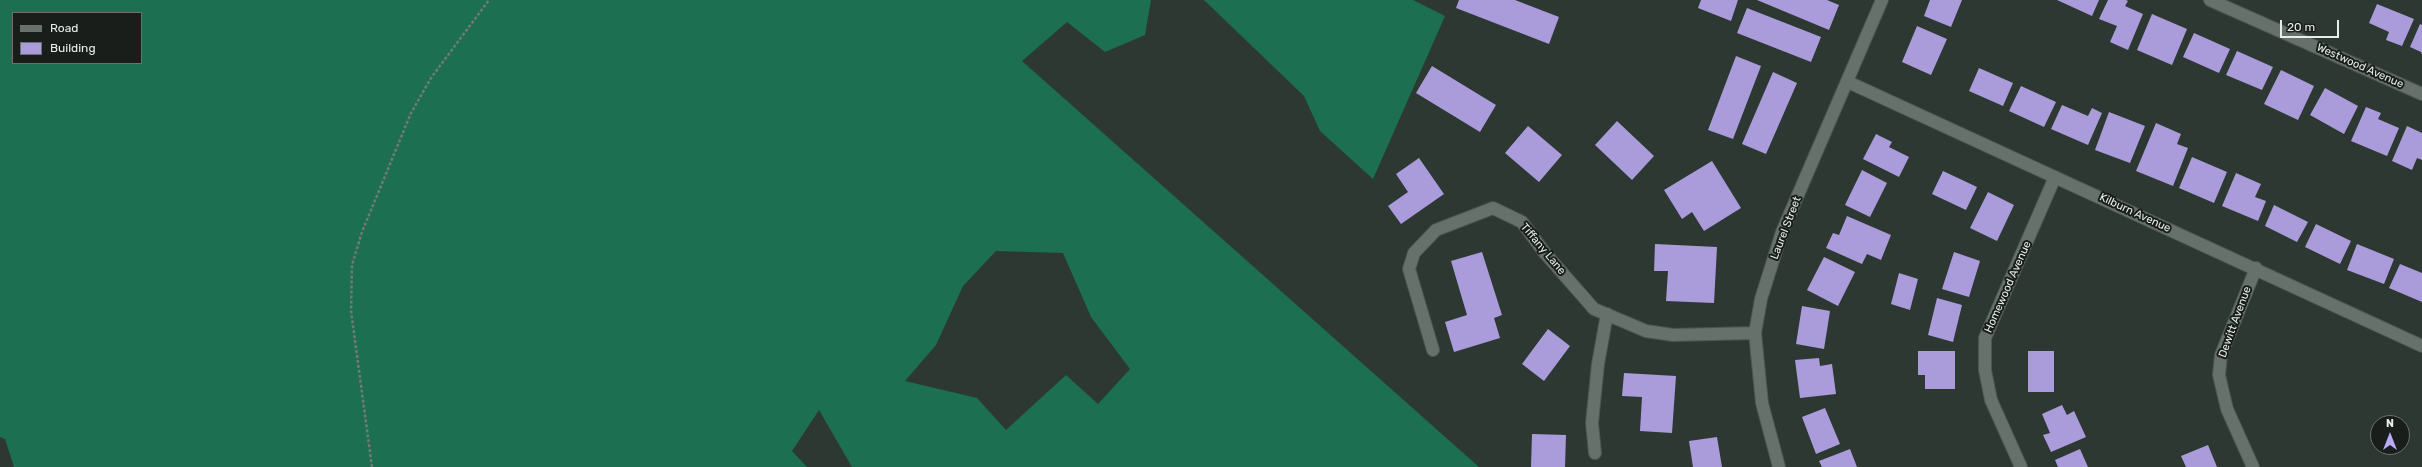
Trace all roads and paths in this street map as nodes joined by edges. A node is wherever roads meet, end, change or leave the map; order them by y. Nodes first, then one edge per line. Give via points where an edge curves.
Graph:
1 (489, 0) edge
2 (1882, 0) edge
3 (2210, 0) edge
4 (1848, 82) junction
5 (2422, 94) edge
6 (2055, 177) junction
7 (2256, 268) junction
8 (1607, 314) junction
9 (1756, 333) junction
10 (2422, 346) edge
11 (1433, 350) dead end
12 (1595, 453) dead end
13 (372, 467) edge
14 (1779, 467) edge
15 (2021, 467) edge
16 (2253, 467) edge

1 - 13 path via 431,78 411,113 362,232 352,265 351,311
2 - 4 street, Laurel Street
3 - 5 street, Westwood Avenue
4 - 6 street, Kilburn Avenue
4 - 9 street, Laurel Street via 1782,232 1761,299
6 - 7 street, Kilburn Avenue
6 - 15 street, Homewood Avenue via 1985,338 1985,370 1991,400
7 - 10 street, Kilburn Avenue
7 - 16 street, Dewitt Avenue via 2221,355 2219,375 2227,408
8 - 9 street, Tiffany Lane via 1653,332 1673,335
8 - 11 street, Tiffany Lane via 1594,309 1544,252 1522,222 1493,208 1436,230 1414,253 1409,269
8 - 12 street via 1598,364 1592,423
9 - 14 street, Laurel Street via 1762,403

